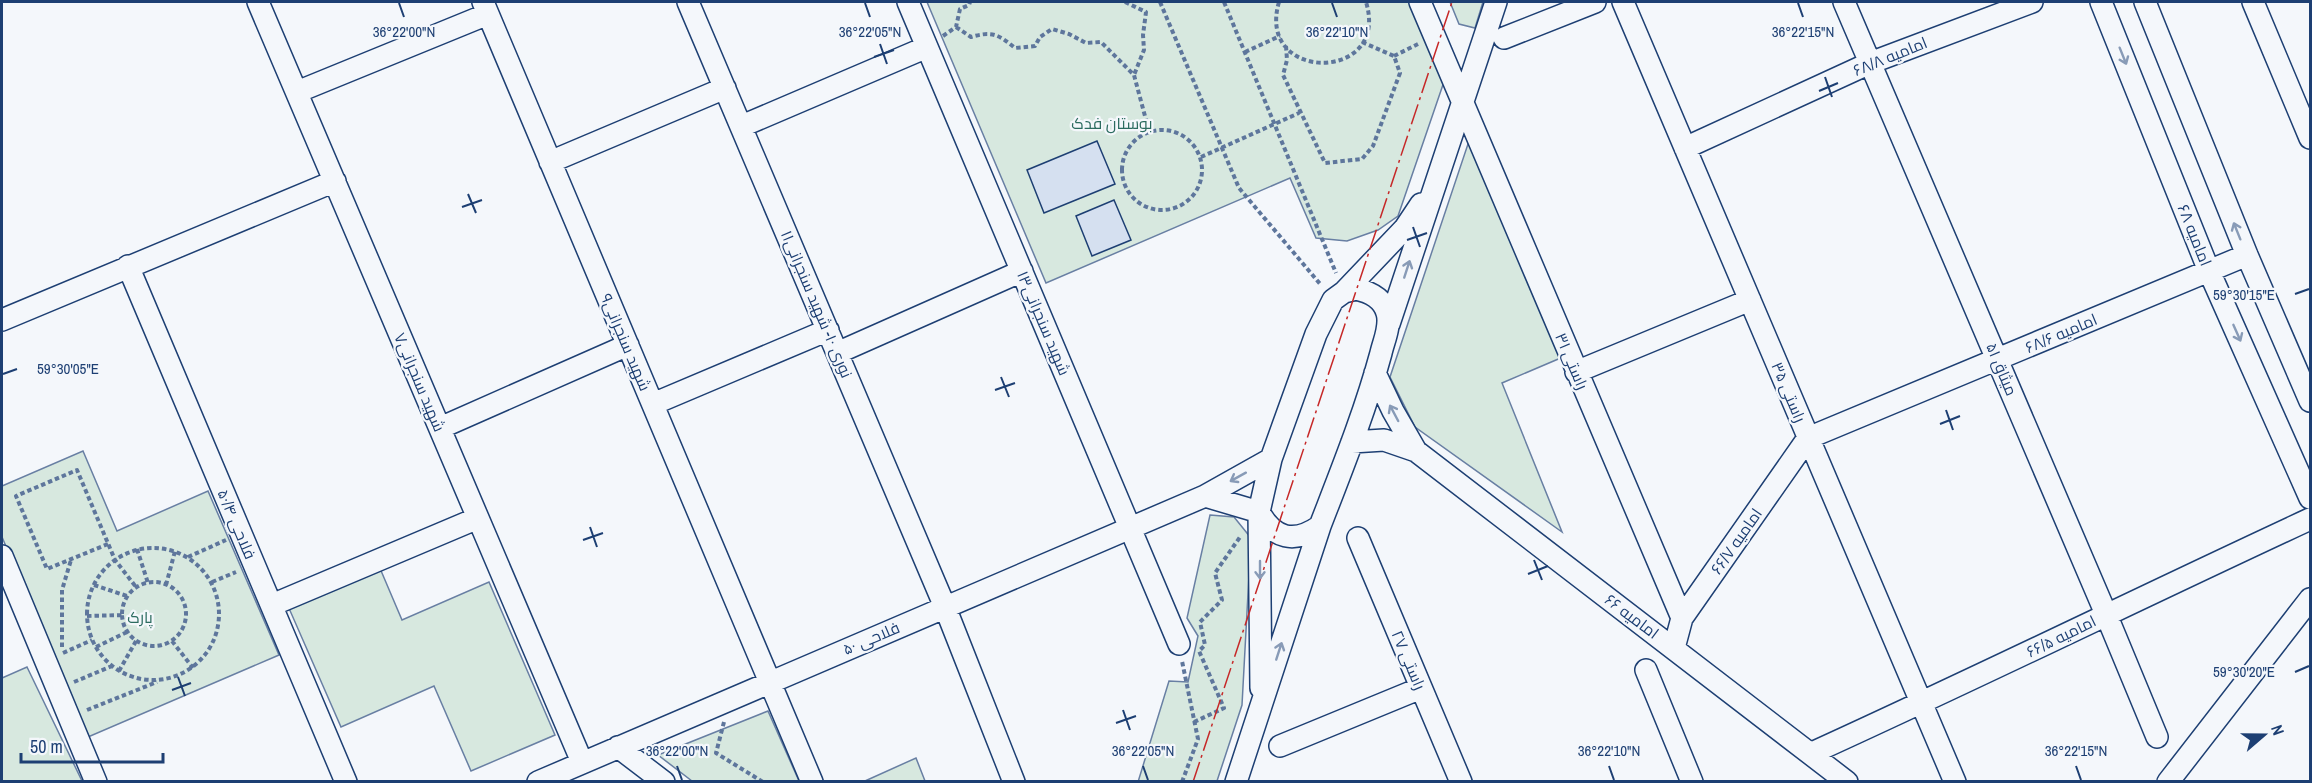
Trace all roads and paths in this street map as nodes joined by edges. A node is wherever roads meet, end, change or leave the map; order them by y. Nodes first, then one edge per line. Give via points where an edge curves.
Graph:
1 (258, 2) edge
2 (688, 2) edge
3 (908, 2) edge
4 (970, 2) edge
5 (1125, 2) edge
6 (1160, 2) edge
7 (1224, 2) edge
8 (1279, 2) edge
9 (1366, 2) edge
10 (1420, 2) edge
11 (1497, 2) edge
12 (1595, 2) edge
13 (1623, 2) edge
14 (1844, 2) edge
15 (2032, 2) edge
16 (2101, 2) edge
17 (2145, 2) edge
18 (2253, 2) edge
19 (485, 8) edge
20 (956, 27) junction
21 (1281, 36) junction
22 (1504, 38) dead end
23 (1362, 42) junction
24 (1286, 46) junction
25 (927, 47) junction
26 (1245, 52) junction
27 (1870, 63) junction
28 (1134, 75) junction
29 (725, 88) junction
30 (297, 93) junction
31 (1464, 103) junction
32 (1299, 113) junction
33 (1275, 124) junction
34 (742, 126) junction
35 (1149, 132) junction
36 (2310, 138) edge
37 (1221, 147) junction
38 (1685, 148) junction
39 (1201, 157) junction
40 (550, 162) junction
41 (335, 181) junction
42 (1436, 181) junction
43 (2247, 255) junction
44 (128, 266) junction
45 (1022, 271) junction
46 (2209, 271) junction
47 (1338, 296) junction
48 (1750, 300) junction
49 (2, 320) edge
50 (1389, 324) junction
51 (828, 330) junction
52 (628, 345) junction
53 (837, 353) junction
54 (1998, 359) junction
55 (1576, 372) junction
56 (1376, 373) junction
57 (2310, 401) edge
58 (653, 404) junction
59 (440, 428) junction
60 (1808, 438) junction
61 (1352, 442) junction
62 (1416, 451) junction
63 (1271, 459) junction
64 (1205, 496) junction
65 (2310, 498) edge
66 (1260, 512) junction
67 (478, 518) junction
68 (2310, 519) edge
69 (1320, 526) junction
70 (1130, 527) junction
71 (241, 533) junction
72 (1358, 538) dead end
73 (108, 544) junction
74 (137, 549) junction
75 (175, 551) junction
76 (2, 556) edge
77 (188, 557) junction
78 (71, 559) junction
79 (115, 560) junction
80 (255, 565) junction
81 (212, 582) junction
82 (148, 583) junction
83 (94, 585) junction
84 (166, 585) junction
85 (136, 587) junction
86 (127, 596) junction
87 (2310, 599) edge
88 (272, 605) junction
89 (945, 607) junction
90 (2106, 614) junction
91 (123, 615) junction
92 (87, 616) junction
93 (1682, 618) junction
94 (128, 632) junction
95 (92, 640) junction
96 (136, 641) junction
97 (172, 641) junction
98 (1179, 644) joint
99 (96, 647) junction
100 (1674, 648) junction
101 (54, 658) junction
102 (112, 666) junction
103 (193, 668) junction
104 (1646, 670) dead end
105 (119, 671) junction
106 (160, 681) junction
107 (770, 682) junction
108 (1421, 688) junction
109 (57, 689) junction
110 (730, 699) junction
111 (1921, 703) junction
112 (1261, 706) junction
113 (69, 717) junction
114 (1194, 722) junction
115 (2157, 737) dead end
116 (1280, 746) dead end
117 (618, 747) junction
118 (1812, 753) junction
119 (582, 762) junction
120 (96, 782) edge
121 (346, 782) edge
122 (537, 782) edge
123 (664, 782) edge
124 (763, 782) edge
125 (812, 782) edge
126 (1014, 782) edge
127 (1182, 782) edge
128 (1236, 782) edge
129 (1461, 782) edge
130 (1692, 782) edge
131 (1847, 782) edge
132 (1954, 782) edge
133 (2168, 782) edge

1 - 30 street, شهید سنجرانی۷
2 - 29 street, نوری ۱۰- شهید سنجرانی۱۱
3 - 25 street, شهید سنجرانی۱۳
4 - 20 path via 960,9
5 - 28 path via 1146,12 1144,50
6 - 37 path
7 - 26 path
8 - 21 path via 1276,14
9 - 23 path via 1369,21
10 - 31 street, راستی ۳۱
11 - 31 street
12 - 22 street
13 - 38 street, راستی ۳۵
14 - 27 street, میثاق ۵۱
15 - 27 street, امامیه ۶۸/۸
16 -> 46 street, امامیه ۶۸
43 -> 17 street
18 - 36 street
19 - 30 street
19 - 40 street, شهید سنجرانی۹
20 - 25 path
20 - 28 path via 971,37 987,33 1002,37 1015,48 1035,46 1052,29 1069,33 1086,44 1101,42
21 - 24 path
21 - 26 path
23 - 24 path via 1347,58 1325,64 1304,60
23 - 32 path via 1394,56 1400,74 1374,146 1362,159 1325,163
24 - 32 path via 1283,75
25 - 34 street
25 - 45 street, شهید سنجرانی۱۳
26 - 33 path
27 - 38 street, امامیه ۶۸/۸
27 - 54 street, میثاق ۵۱
28 - 35 path
29 - 34 street, نوری ۱۰- شهید سنجرانی۱۱
29 - 40 street
30 - 41 street, شهید سنجرانی۷
31 - 42 street
31 - 55 street, راستی ۳۱
32 - 33 path
33 - 37 path
33 - 47 path
34 - 51 street, نوری ۱۰- شهید سنجرانی۱۱
35 - 39 path via 1160,129 1180,134
35 - 39 path via 1132,143 1122,162 1129,193 1145,206 1165,211 1193,197 1202,178
37 - 39 path
37 - 47 path via 1239,188
38 - 48 street, راستی ۳۵
40 - 52 street, شهید سنجرانی۹
41 - 44 street
41 - 59 street, شهید سنجرانی۷
42 - 47 street via 1405,228
50 -> 42 street
43 - 46 street, امامیه ۶۸/۶
43 - 57 street
44 - 49 street
44 - 71 street, فلاحی ۵۰/۴
45 - 53 street
45 - 70 street, شهید سنجرانی۱۳
46 - 54 street, امامیه ۶۸/۶
46 -> 65 street, امامیه ۶۸
47 - 50 street via 1356,289 1369,292 1387,311
47 - 63 street via 1316,334
48 - 55 street
48 - 60 street, راستی ۳۵
50 - 56 street
51 - 53 street, نوری ۱۰- شهید سنجرانی۱۱
51 - 58 street
52 - 58 street, شهید سنجرانی۹
52 - 59 street
53 - 89 street, نوری ۱۰- شهید سنجرانی۱۱
54 - 60 street, امامیه ۶۸/۶
54 - 90 street, میثاق ۵۱
55 - 93 street, راستی ۳۱
56 - 61 street
62 -> 56 street
58 - 107 street, شهید سنجرانی۹
59 - 67 street, شهید سنجرانی۷
60 - 93 street, امامیه ۶۶/۷
60 - 111 street, راستی ۳۵
61 - 62 street via 1384,440
61 - 69 street
62 - 100 street, امامیه ۶۶
63 -> 64 street, فلاحی ۵۰
63 - 66 street
64 - 66 street
64 - 70 street, فلاحی ۵۰
66 - 69 street via 1278,534 1308,535
66 -> 112 street
66 - 114 path via 1215,573 1222,600 1200,622 1205,645 1199,651 1224,708
67 - 88 street
67 - 119 street, شهید سنجرانی۷
68 - 90 street, امامیه ۶۶/۵
112 -> 69 street
70 - 89 street, فلاحی ۵۰
70 - 98 street, شهید سنجرانی۱۳
71 - 77 path
71 - 80 street, فلاحی ۵۰/۴
72 - 108 street, راستی ۲۷
73 - 78 path
73 - 78 path via 77,470 16,496 47,570
73 - 79 path
74 - 75 path
74 - 79 path
74 - 82 path
75 - 77 path
75 - 84 path
76 - 101 street
77 - 81 path
78 - 101 path via 62,590
79 - 83 path
79 - 85 path
80 - 81 path
80 - 88 street, فلاحی ۵۰/۴
81 - 103 path via 218,598 219,624 211,649
82 - 84 path
82 - 85 path
83 - 86 path
83 - 92 path
84 - 97 path via 181,596 186,608 185,621
85 - 86 path
86 - 91 path
87 - 133 street
88 - 121 street, فلاحی ۵۰/۴
89 - 107 street, فلاحی ۵۰
89 - 126 street, نوری ۱۰- شهید سنجرانی۱۱
90 - 111 street, امامیه ۶۶/۵
90 - 115 street, میثاق ۵۱
91 - 92 path
91 - 94 path
92 - 95 path
93 - 100 street, امامیه ۶۶/۷
94 - 96 path
94 - 99 path
95 - 99 path
95 - 101 path
96 - 97 path via 160,646
96 - 105 path
97 - 103 path
98 - 114 path
99 - 102 path
100 - 118 street, امامیه ۶۶
101 - 109 street
102 - 105 path
102 - 109 path
103 - 106 path
104 - 130 street
105 - 106 path
106 - 113 path
107 - 110 street, فلاحی ۵۰
107 - 125 street, شهید سنجرانی۹
108 - 116 street
108 - 129 street, راستی ۲۷
109 - 113 street
110 - 117 street, فلاحی ۵۰
110 - 124 path via 716,753
111 - 118 street, امامیه ۶۶/۵
111 - 132 street, راستی ۳۵
112 - 128 street
113 - 120 street
114 - 127 path via 1198,739
117 - 119 street, فلاحی ۵۰
117 - 123 street
118 - 131 street, امامیه ۶۶
119 - 122 street, فلاحی ۵۰

